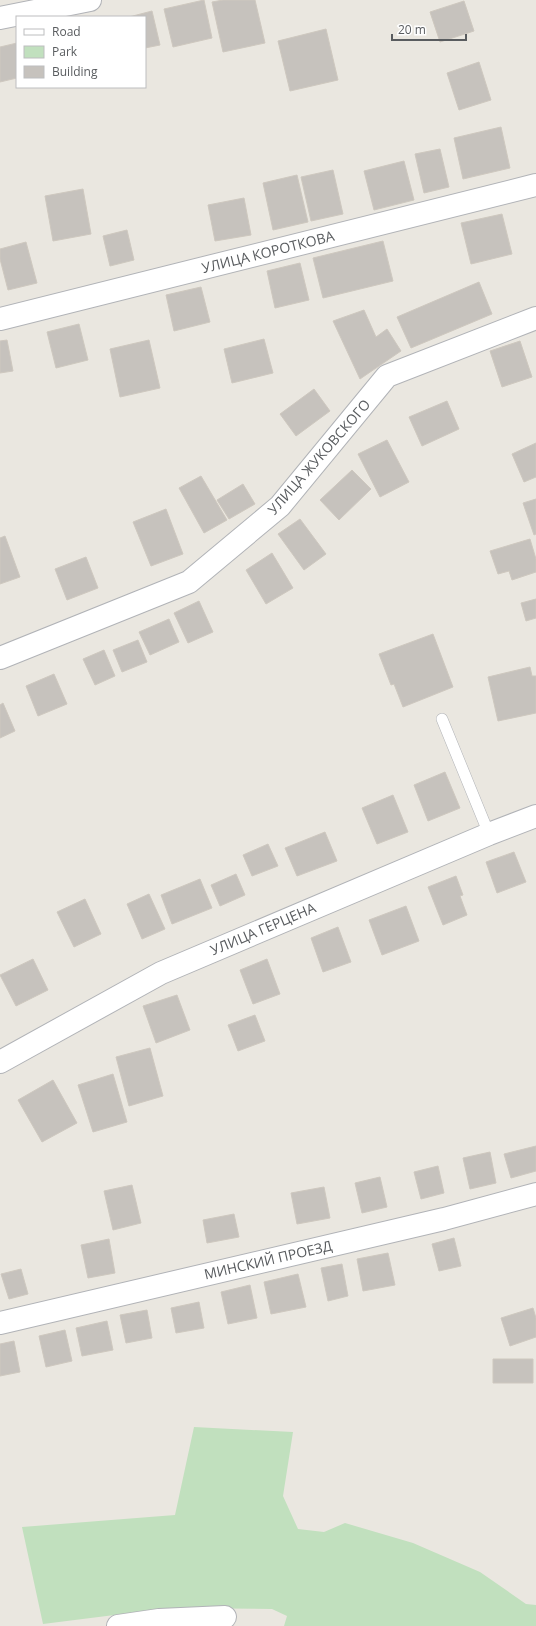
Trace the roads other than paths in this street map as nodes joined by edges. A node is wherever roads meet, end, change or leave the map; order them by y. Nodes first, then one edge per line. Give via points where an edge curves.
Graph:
1 (90, 0) edge
2 (0, 18) edge
3 (536, 185) edge
4 (536, 318) edge
5 (0, 319) edge
6 (0, 658) edge
7 (442, 719) dead end
8 (536, 816) edge
9 (489, 834) junction
10 (0, 1062) edge
11 (536, 1194) edge
12 (0, 1323) edge
13 (225, 1617) dead end
14 (118, 1626) edge

1 - 2 street
3 - 5 street, УЛИЦА КОРОТКОВА
4 - 6 street, УЛИЦА ЖУКОВСКОГО via 388,376 280,506 189,582
7 - 9 lane
8 - 9 street, УЛИЦА ГЕРЦЕНА
9 - 10 street, УЛИЦА ГЕРЦЕНА via 161,973
11 - 12 street, МИНСКИЙ ПРОЕЗД via 444,1219
13 - 14 street via 159,1620

